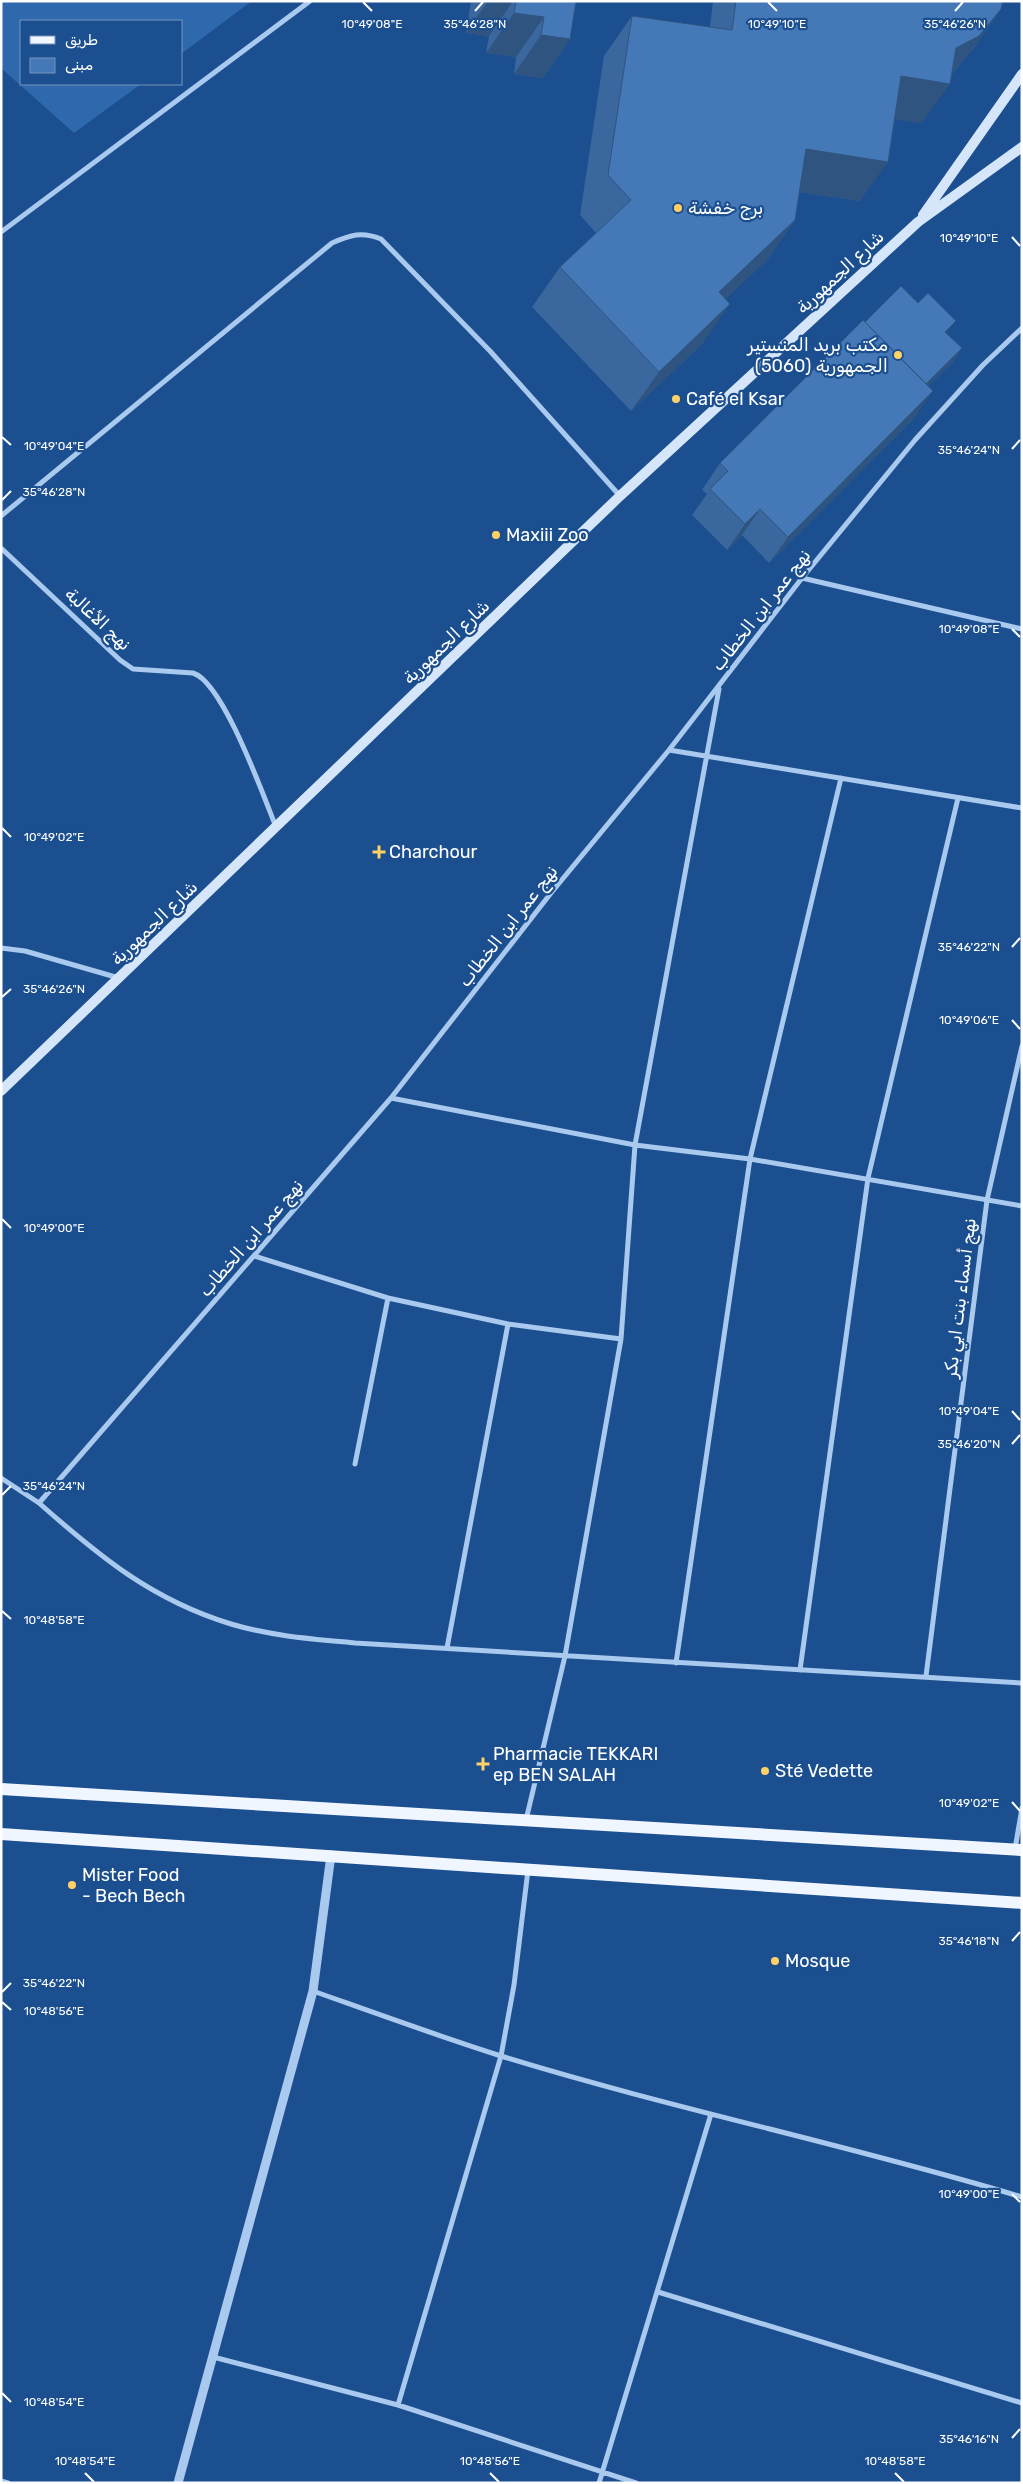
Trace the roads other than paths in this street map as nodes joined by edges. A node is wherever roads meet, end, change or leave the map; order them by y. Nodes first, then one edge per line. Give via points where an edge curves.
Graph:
1 (310, 1) edge
2 (1022, 74) edge
3 (1022, 147) edge
4 (918, 222) junction
5 (1, 232) edge
6 (1022, 328) edge
7 (620, 496) junction
8 (1, 516) edge
9 (1, 548) edge
10 (802, 578) junction
11 (1022, 629) edge
12 (719, 686) junction
13 (669, 750) junction
14 (707, 756) junction
15 (841, 778) junction
16 (958, 798) junction
17 (1022, 808) edge
18 (277, 828) junction
19 (1, 948) edge
20 (119, 978) junction
21 (1022, 1046) edge
22 (1, 1091) edge
23 (391, 1098) junction
24 (635, 1145) junction
25 (750, 1159) junction
26 (868, 1178) junction
27 (987, 1200) junction
28 (1022, 1206) edge
29 (254, 1256) junction
30 (388, 1298) junction
31 (508, 1324) junction
32 (621, 1339) junction
33 (355, 1464) dead end
34 (1, 1478) edge
35 (39, 1503) junction
36 (447, 1648) junction
37 (565, 1656) junction
38 (676, 1663) junction
39 (800, 1670) junction
40 (926, 1676) junction
41 (1022, 1683) edge
42 (1, 1789) edge
43 (1022, 1808) edge
44 (526, 1821) junction
45 (1, 1834) edge
46 (1018, 1850) edge
47 (331, 1855) junction
48 (528, 1870) junction
49 (1022, 1903) edge
50 (312, 1991) junction
51 (501, 2056) junction
52 (711, 2114) junction
53 (1022, 2197) edge
54 (658, 2292) junction
55 (214, 2357) junction
56 (1022, 2403) edge
57 (398, 2404) junction
58 (602, 2472) junction
59 (1, 2481) edge
60 (8, 2483) edge
61 (178, 2483) edge
62 (599, 2483) edge
63 (636, 2483) edge

1 - 5 street
2 - 4 main road, شارع الجمهورية
3 - 4 main road, شارع الجمهورية
4 - 7 main road, شارع الجمهورية
6 - 10 street, نهج عمر ابن الخطاب via 914,440
7 - 8 street via 490,351 381,239 366,233 332,243
7 - 18 main road, شارع الجمهورية
9 - 18 street, نهج الأغالبة via 132,668 193,673 207,681 220,699 240,740
10 - 11 street
10 - 12 street, نهج عمر ابن الخطاب
12 - 13 street, نهج عمر ابن الخطاب
12 - 14 street
13 - 14 street
13 - 23 street, نهج عمر ابن الخطاب via 551,893
14 - 15 street
14 - 24 street
15 - 16 street
15 - 25 street
16 - 17 street
16 - 26 street
18 - 20 main road, شارع الجمهورية
19 - 20 street via 18,949
20 - 22 main road, شارع الجمهورية
21 - 27 street, نهج أسماء بنت ابي بكر
23 - 24 street
23 - 29 street, نهج عمر ابن الخطاب
24 - 25 street
24 - 32 street
25 - 26 street
25 - 38 street
26 - 27 street
26 - 39 street
27 - 28 street
27 - 40 street, نهج أسماء بنت ابي بكر
29 - 30 street
29 - 35 street, نهج عمر ابن الخطاب
30 - 31 street
30 - 33 street
31 - 32 street
31 - 36 street
32 - 37 street
34 - 35 street
35 - 36 street via 105,1560 196,1612 281,1635
36 - 37 street
37 - 38 street
37 - 44 street
38 - 39 street
39 - 40 street
40 - 41 street
42 - 44 main road
43 - 46 street
44 - 46 main road
45 - 47 main road
47 - 48 main road
47 - 50 street
48 - 49 main road
48 - 51 street via 514,1985
50 - 51 street
50 - 55 street
51 - 52 street
51 - 57 street
52 - 53 street
52 - 54 street
54 - 56 street
54 - 58 street
55 - 57 street
55 - 61 street
57 - 58 street
58 - 62 street
58 - 63 street
59 - 60 street

